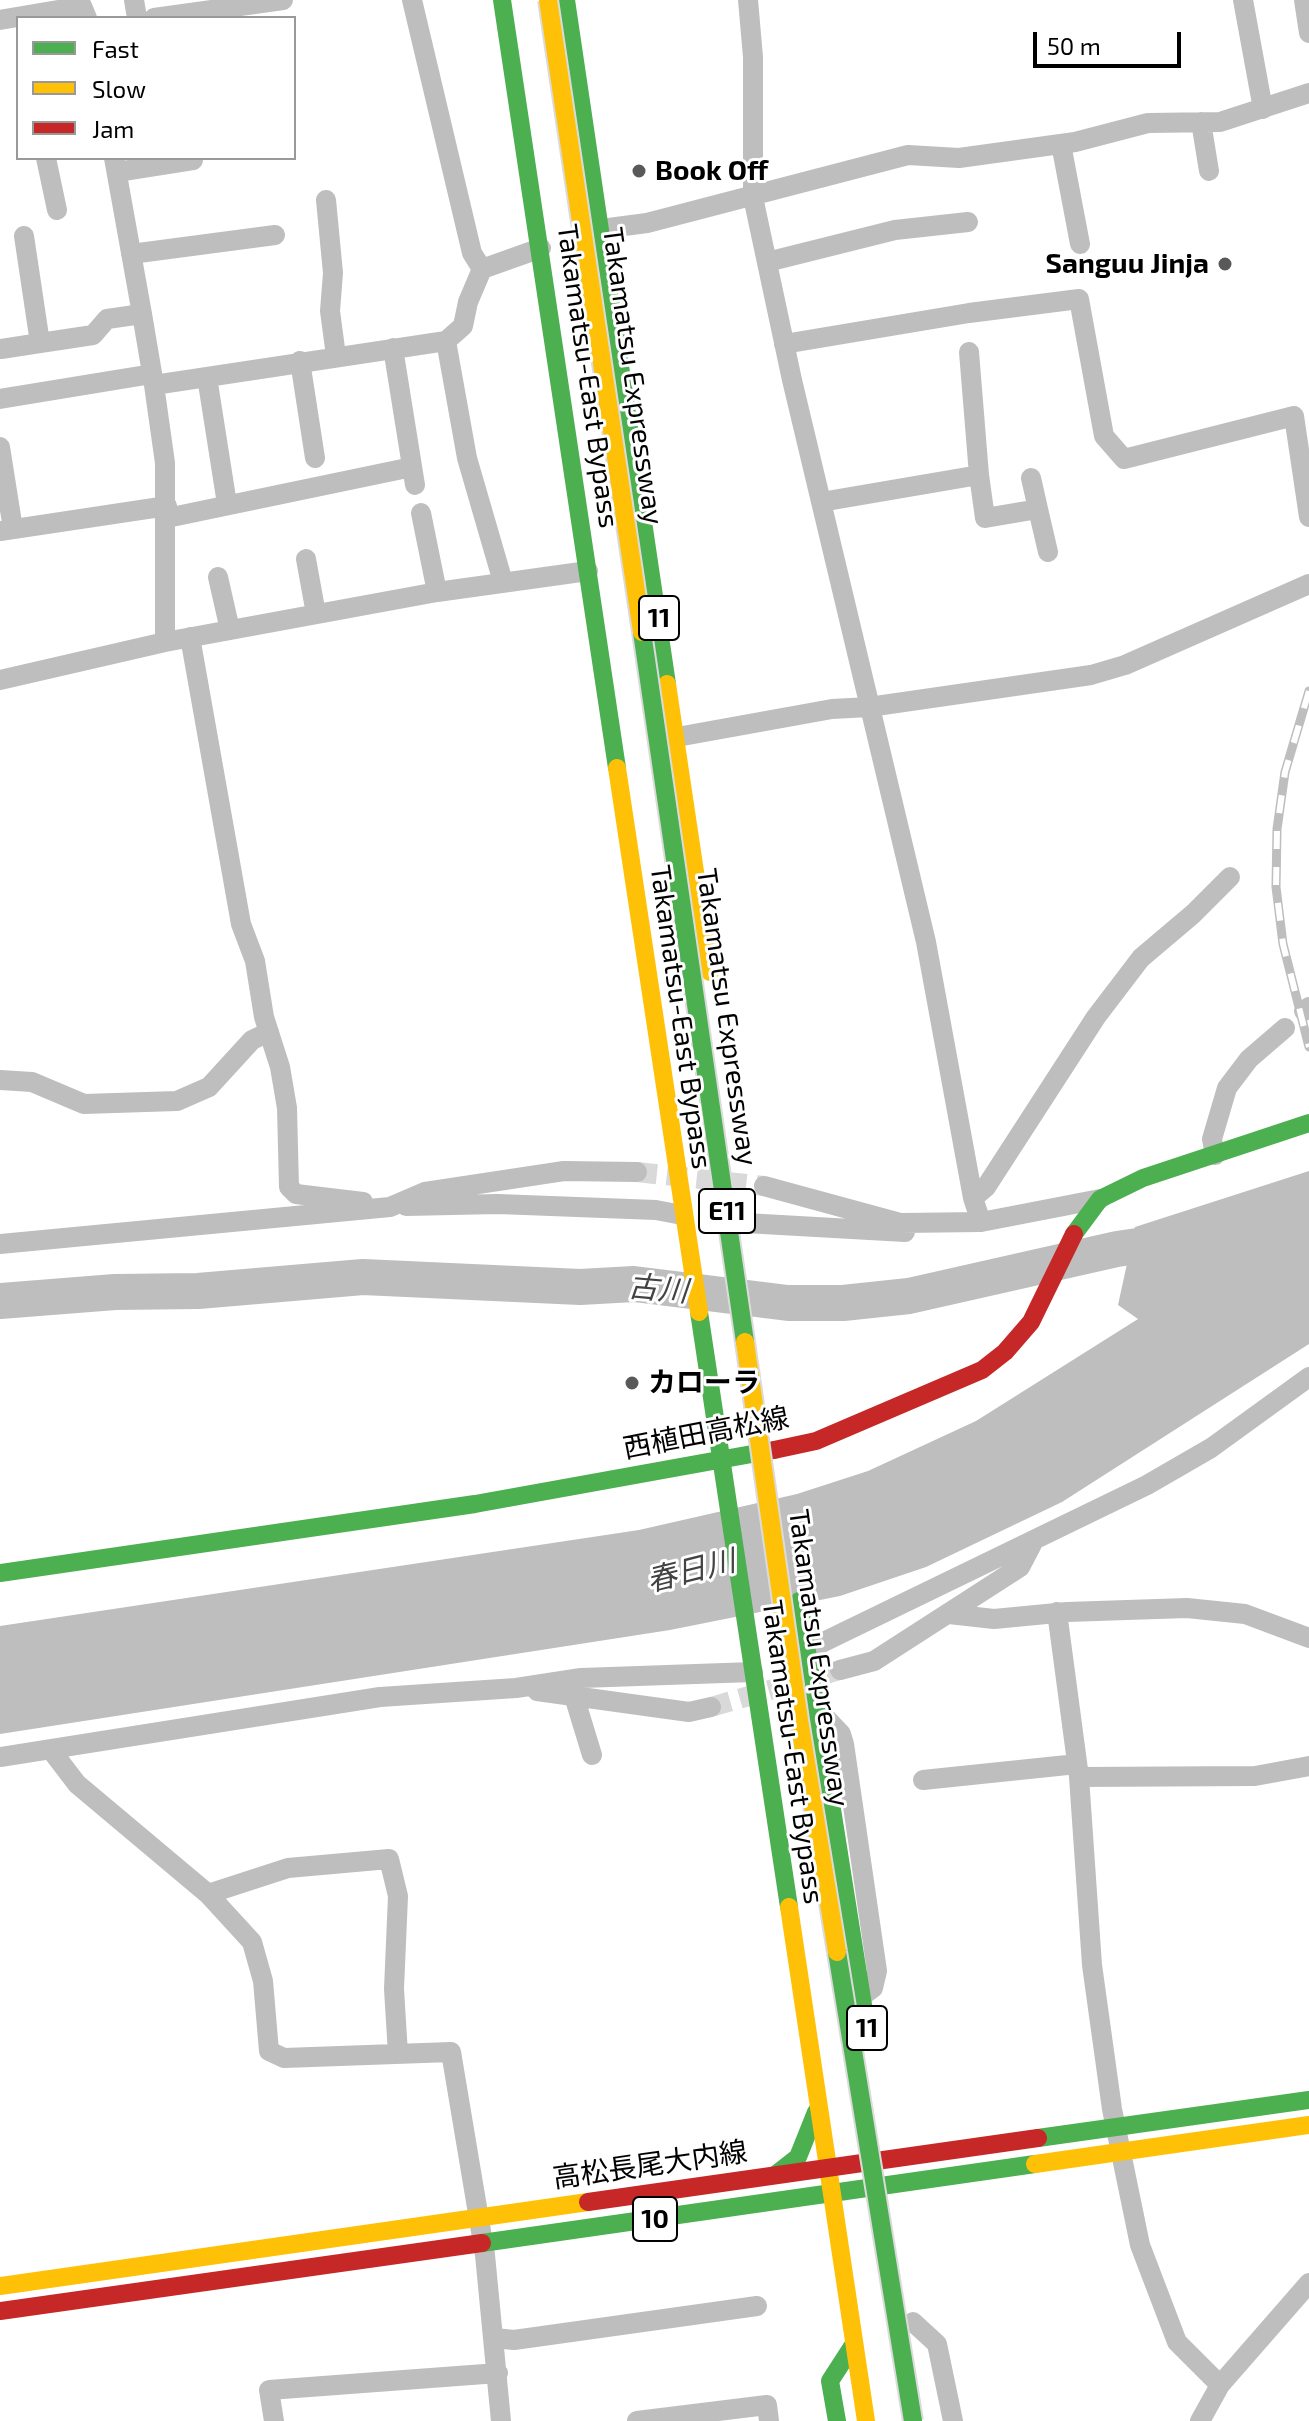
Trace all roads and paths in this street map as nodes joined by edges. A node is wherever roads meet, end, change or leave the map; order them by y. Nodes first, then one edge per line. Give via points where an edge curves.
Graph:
1 (283, 0) edge
2 (412, 0) edge
3 (502, 0) edge
4 (548, 0) edge
5 (566, 0) edge
6 (748, 0) edge
7 (1243, 0) edge
8 (1304, 0) edge
9 (187, 6) edge
10 (83, 8) edge
11 (26, 16) edge
12 (160, 16) edge
13 (1309, 33) edge
14 (1309, 93) edge
15 (1263, 109) junction
16 (1201, 122) junction
17 (1061, 144) junction
18 (46, 160) edge
19 (193, 160) dead end
20 (116, 165) edge
21 (1209, 171) dead end
22 (753, 197) junction
23 (326, 200) dead end
24 (57, 210) dead end
25 (968, 222) dead end
26 (601, 229) junction
27 (275, 235) dead end
28 (24, 236) dead end
29 (1080, 244) dead end
30 (541, 248) junction
31 (131, 254) junction
32 (767, 262) junction
33 (482, 269) junction
34 (142, 314) junction
35 (446, 341) junction
36 (40, 343) junction
37 (784, 344) junction
38 (393, 348) junction
39 (1, 349) edge
40 (969, 352) dead end
41 (336, 356) junction
42 (300, 361) junction
43 (207, 377) junction
44 (153, 380) junction
45 (0, 399) edge
46 (0, 447) edge
47 (315, 458) dead end
48 (979, 475) junction
49 (1031, 478) dead end
50 (821, 502) junction
51 (227, 504) junction
52 (1038, 509) junction
53 (167, 512) junction
54 (421, 513) dead end
55 (1309, 517) edge
56 (6, 530) edge
57 (1048, 552) dead end
58 (306, 559) dead end
59 (588, 571) junction
60 (218, 577) dead end
61 (503, 582) junction
62 (1309, 584) edge
63 (437, 592) junction
64 (316, 614) junction
65 (230, 630) junction
66 (190, 637) junction
67 (165, 642) junction
68 (0, 680) edge
69 (869, 707) junction
70 (677, 737) junction
71 (1230, 877) dead end
72 (1285, 1028) dead end
73 (269, 1032) junction
74 (0, 1080) edge
75 (1309, 1123) edge
76 (1215, 1155) junction
77 (637, 1172) tunnel mouth
78 (764, 1186) tunnel mouth
79 (973, 1198) junction
80 (1100, 1199) junction
81 (390, 1207) junction
82 (365, 1209) junction
83 (981, 1222) junction
84 (683, 1223) junction
85 (953, 1225) junction
86 (746, 1230) junction
87 (0, 1244) edge
88 (1309, 1377) edge
89 (732, 1388) dead end
90 (779, 1450) junction
91 (722, 1461) junction
92 (1032, 1544) junction
93 (0, 1573) edge
94 (1057, 1612) junction
95 (949, 1614) junction
96 (1309, 1638) edge
97 (806, 1642) junction
98 (840, 1670) tunnel mouth
99 (753, 1672) junction
100 (516, 1688) junction
101 (574, 1696) junction
102 (711, 1707) tunnel mouth
103 (817, 1709) joint
104 (51, 1750) junction
105 (592, 1755) dead end
106 (0, 1757) edge
107 (1309, 1766) edge
108 (1078, 1771) junction
109 (923, 1780) dead end
110 (208, 1894) junction
111 (862, 1996) joint
112 (825, 2000) dead end
113 (398, 2054) junction
114 (1309, 2100) edge
115 (817, 2107) junction
116 (1116, 2125) junction
117 (1309, 2125) edge
118 (847, 2142) dead end
119 (1123, 2152) junction
120 (886, 2158) junction
121 (827, 2167) junction
122 (775, 2175) junction
123 (891, 2186) junction
124 (831, 2194) junction
125 (856, 2204) dead end
126 (478, 2218) junction
127 (483, 2243) junction
128 (1309, 2283) edge
129 (0, 2286) edge
130 (757, 2306) dead end
131 (0, 2311) edge
132 (913, 2322) junction
133 (495, 2338) junction
134 (852, 2347) junction
135 (498, 2373) junction
136 (1220, 2385) junction
137 (274, 2421) edge
138 (501, 2421) edge
139 (637, 2421) edge
140 (769, 2421) edge
141 (837, 2421) edge
142 (866, 2421) edge
143 (913, 2421) edge
144 (930, 2421) edge
145 (953, 2421) edge
146 (1200, 2421) edge

1 - 9 street
2 - 33 street via 472,253
3 - 30 main road, Takamatsu-East Bypass / 11
4 - 143 main road, Takamatsu Expressway / E11, bridge via 799,1720
5 - 26 main road, Takamatsu-East Bypass / 11
6 - 22 street
7 - 15 street
8 - 13 street
9 - 12 street
10 - 11 street
14 - 15 street
15 - 16 street
16 - 17 street via 1148,123
16 - 21 street
17 - 22 street via 959,158 908,155
17 - 29 street
18 - 24 street
19 - 20 street
20 - 31 street
22 - 26 street
22 - 32 street
23 - 41 street via 321,249 333,273 330,311
25 - 32 street via 895,230
26 - 70 main road, Takamatsu-East Bypass / 11
27 - 31 street
28 - 36 street via 18,258
30 - 33 street
30 - 59 main road, Takamatsu-East Bypass / 11
31 - 34 street
32 - 37 street
33 - 35 street via 463,326
34 - 36 street via 107,319 93,335
34 - 44 street
35 - 38 street
35 - 61 street via 470,470
36 - 39 street
37 - 50 street
37 - 55 street via 1079,299 1104,436 1124,459 1294,416
38 - 41 street
38 - 51 street via 414,476
40 - 48 street
41 - 42 street
42 - 43 street
42 - 47 street
43 - 44 street
43 - 51 street
44 - 45 street
44 - 53 street
46 - 56 street
48 - 50 street
48 - 52 street via 985,518
49 - 52 street
50 - 69 street
51 - 53 street
52 - 57 street
53 - 56 street
53 - 67 street
54 - 63 street
58 - 64 street
59 - 61 street
59 - 84 main road, Takamatsu-East Bypass / 11
60 - 65 street
61 - 63 street
62 - 69 street via 1091,675
63 - 64 street
64 - 65 street
65 - 66 street
66 - 67 street
66 - 73 street via 241,924 255,961
67 - 68 street
69 - 70 street
69 - 79 street via 926,942
70 - 86 main road, Takamatsu-East Bypass / 11
71 - 79 street via 1141,958 1096,1017 986,1187
72 - 76 street via 1249,1059 1227,1088 1212,1139
73 - 74 street via 252,1040 209,1087 177,1101 84,1104 32,1082
73 - 82 street via 287,1108 289,1187 296,1194 363,1202
75 - 76 main road, 西植田高松線
76 - 80 main road, 西植田高松線 via 1143,1178
77 - 81 street via 564,1171 425,1192
78 - 85 street via 900,1223
79 - 83 street
80 - 83 street
80 - 90 main road, 西植田高松線 via 1083,1218 1031,1322 982,1370 816,1441
81 - 82 street
81 - 84 street via 498,1204 656,1210
82 - 87 street
83 - 85 street
84 - 91 main road, Takamatsu-East Bypass / 11
85 - 86 street via 896,1233
86 - 90 main road, Takamatsu-East Bypass / 11
88 - 92 street via 1211,1448
89 - 112 main road, Takamatsu Expressway
90 - 91 main road, 西植田高松線
90 - 97 main road, Takamatsu-East Bypass / 11
91 - 93 main road, 西植田高松線 via 475,1504
91 - 99 main road, Takamatsu-East Bypass / 11
92 - 95 street via 1020,1567
92 - 97 street
94 - 95 street via 994,1619
94 - 96 street via 1146,1608 1245,1614
94 - 108 street
95 - 98 street via 874,1661
97 - 103 main road, Takamatsu-East Bypass / 11
99 - 100 street via 581,1678
99 - 115 main road, Takamatsu-East Bypass / 11
100 - 101 street
100 - 104 street via 380,1697
101 - 102 street via 689,1712
101 - 105 street
103 - 111 street via 844,1744 877,1971 873,1988
104 - 106 street
104 - 110 street via 77,1784
107 - 108 street via 1255,1776
108 - 109 street
108 - 116 street via 1092,1965
110 - 113 street via 252,1942 263,1981 269,2051 284,2058
110 - 113 street via 288,1868 389,1859 398,1896
111 - 120 main road, 11
113 - 126 street via 451,2052
114 - 116 main road, 高松長尾大内線 / 10
115 - 121 main road, Takamatsu-East Bypass / 11
115 - 122 main road via 798,2157
116 - 119 street
116 - 120 main road, 高松長尾大内線 / 10
117 - 119 main road, 高松長尾大内線 / 10
118 - 125 main road
119 - 123 main road, 高松長尾大内線 / 10
119 - 136 street via 1140,2245 1157,2298 1177,2342
120 - 121 main road, 高松長尾大内線 / 10
120 - 123 main road, 11
121 - 122 main road, 高松長尾大内線 / 10
121 - 124 main road, Takamatsu-East Bypass / 11
122 - 126 main road, 高松長尾大内線 / 10
123 - 124 main road, 高松長尾大内線 / 10
123 - 132 main road, 11
124 - 127 main road, 高松長尾大内線 / 10
124 - 134 main road, Takamatsu-East Bypass / 11
126 - 127 street
126 - 129 main road, 高松長尾大内線 / 10
127 - 131 main road, 高松長尾大内線 / 10
127 - 133 street
128 - 136 street
130 - 133 street via 514,2340
132 - 144 main road, 11
132 - 145 street via 937,2344
133 - 135 street
134 - 141 main road via 830,2381
134 - 142 main road, Takamatsu-East Bypass / 11
135 - 137 street via 269,2390
135 - 138 street
136 - 146 street
139 - 140 street via 767,2405

